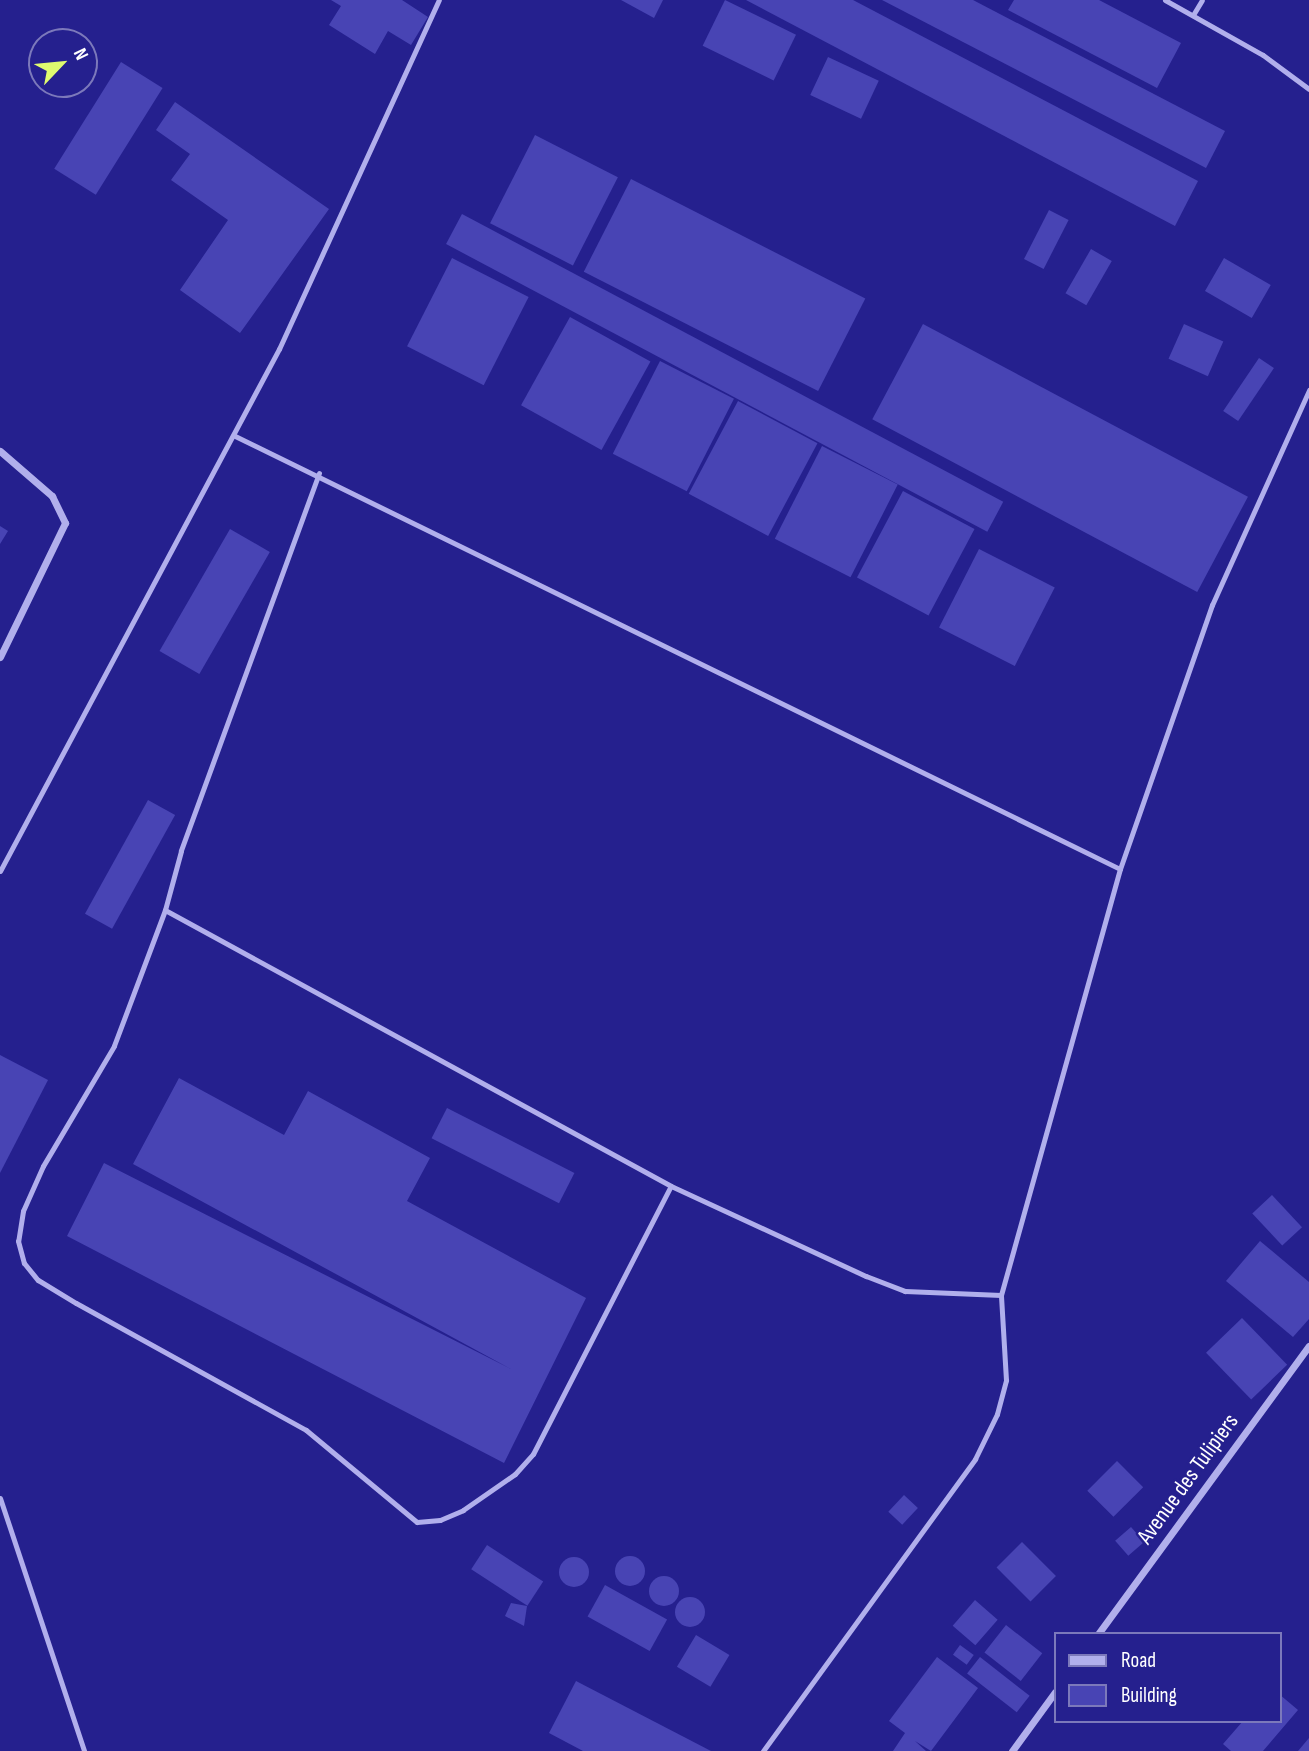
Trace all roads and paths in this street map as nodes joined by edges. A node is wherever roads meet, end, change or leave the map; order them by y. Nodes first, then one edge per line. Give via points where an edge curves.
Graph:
1 (439, 0) edge
2 (1166, 0) edge
3 (1202, 0) edge
4 (1194, 15) junction
5 (1309, 89) edge
6 (1309, 390) edge
7 (235, 436) junction
8 (0, 451) edge
9 (319, 473) junction
10 (0, 657) edge
11 (1120, 869) junction
12 (0, 871) edge
13 (165, 911) junction
14 (671, 1186) junction
15 (1001, 1294) junction
16 (1309, 1346) edge
17 (0, 1497) edge
18 (1099, 1632) edge
19 (1054, 1693) edge
20 (83, 1751) edge
21 (762, 1751) edge
22 (1012, 1751) edge

1 - 7 lane
2 - 4 lane
3 - 4 lane
4 - 5 lane via 1263,55
6 - 11 lane via 1212,605
7 - 9 lane
7 - 12 lane
8 - 10 street via 52,496 65,523
9 - 11 lane
9 - 13 lane via 181,850
11 - 15 lane
13 - 14 lane
13 - 14 lane via 114,1046 43,1166 23,1211 18,1241 24,1263 38,1280 76,1303 306,1430 417,1522 440,1520 463,1510 515,1474 533,1454
14 - 15 lane via 905,1291
15 - 21 lane via 1006,1380 997,1414 975,1459
16 - 18 street, Avenue des Tulipiers
17 - 20 lane
19 - 22 street

